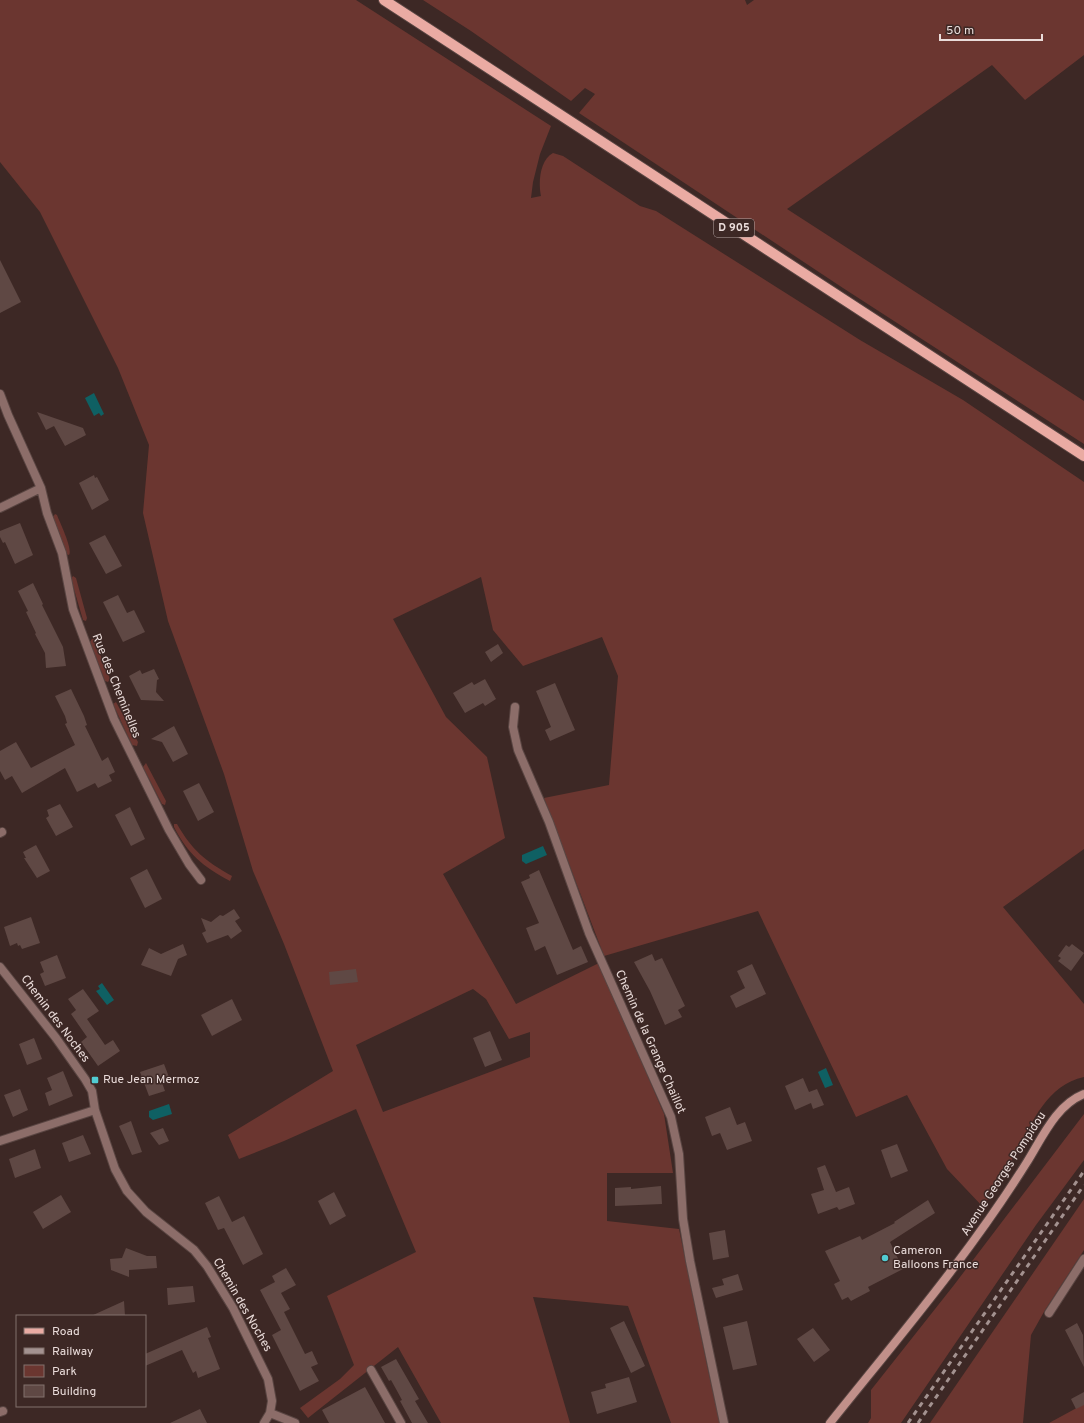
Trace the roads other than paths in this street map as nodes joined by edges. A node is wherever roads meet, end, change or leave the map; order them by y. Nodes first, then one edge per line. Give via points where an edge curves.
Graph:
1 (384, 0) edge
2 (0, 394) edge
3 (1084, 456) edge
4 (41, 488) junction
5 (0, 508) edge
6 (515, 707) dead end
7 (201, 880) dead end
8 (0, 967) edge
9 (1084, 1094) edge
10 (95, 1110) junction
11 (0, 1141) edge
12 (1084, 1259) edge
13 (1049, 1313) dead end
14 (371, 1370) dead end
15 (270, 1413) junction
16 (264, 1423) edge
17 (295, 1423) edge
18 (401, 1423) edge
19 (724, 1423) edge
20 (830, 1423) edge

1 - 3 main road, D 905
2 - 4 street, Rue des Cheminelles
4 - 5 street
4 - 7 street, Rue des Cheminelles via 62,553 73,609 114,719 172,835
6 - 19 street, Chemin de la Grange Chaillot via 513,726 518,750 549,822 589,933 671,1117 679,1154 683,1219 690,1261
8 - 10 street, Chemin des Noches via 85,1079 92,1091
9 - 20 main road, Avenue Georges Pompidou via 1077,1096 1060,1111 976,1240
10 - 11 street
10 - 15 street, Chemin des Noches via 115,1169 127,1191 146,1212 194,1250 233,1308 268,1379 272,1401
12 - 13 street
14 - 18 street
15 - 16 street
15 - 17 street

